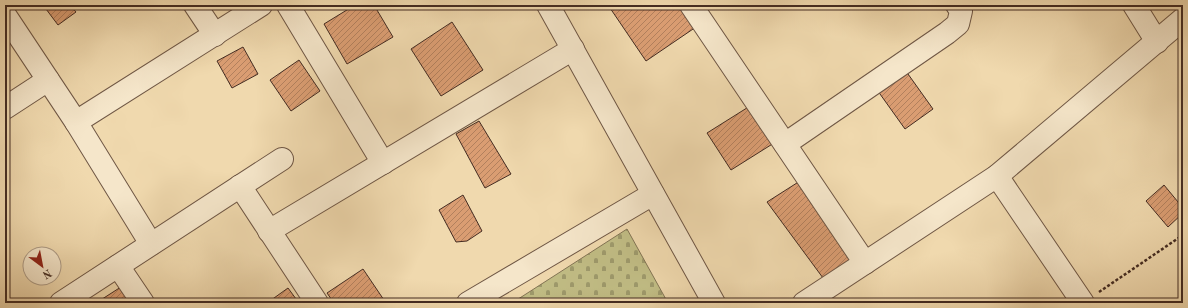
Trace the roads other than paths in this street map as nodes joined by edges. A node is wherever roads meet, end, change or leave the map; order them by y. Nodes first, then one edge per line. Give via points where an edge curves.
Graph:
1 (195, 5) edge
2 (261, 5) edge
3 (288, 5) edge
4 (548, 5) edge
5 (691, 5) edge
6 (957, 5) edge
7 (1134, 5) edge
8 (5, 15) edge
9 (1183, 19) edge
10 (215, 35) junction
11 (1157, 42) junction
12 (573, 49) junction
13 (48, 80) junction
14 (5, 108) edge
15 (76, 122) junction
16 (785, 144) junction
17 (282, 159) dead end
18 (383, 163) junction
19 (996, 176) junction
20 (240, 186) junction
21 (653, 194) junction
22 (270, 231) junction
23 (151, 244) junction
24 (865, 263) junction
25 (118, 266) junction
26 (1090, 299) edge
27 (61, 303) edge
28 (143, 303) edge
29 (317, 303) edge
30 (468, 303) edge
31 (714, 303) edge
32 (804, 303) edge

1 - 10 street
2 - 10 street
3 - 18 street
4 - 12 street
5 - 16 street
6 - 16 street via 961,11 958,24 947,33
7 - 11 street
8 - 13 street
9 - 11 street
10 - 15 street
11 - 19 street
12 - 18 street
12 - 21 street
13 - 14 street
13 - 15 street
15 - 23 street
16 - 24 street
17 - 20 street
18 - 22 street
19 - 24 street
19 - 26 street
20 - 22 street
20 - 23 street
21 - 30 street
21 - 31 street
22 - 29 street
23 - 25 street
24 - 32 street
25 - 27 street
25 - 28 street

